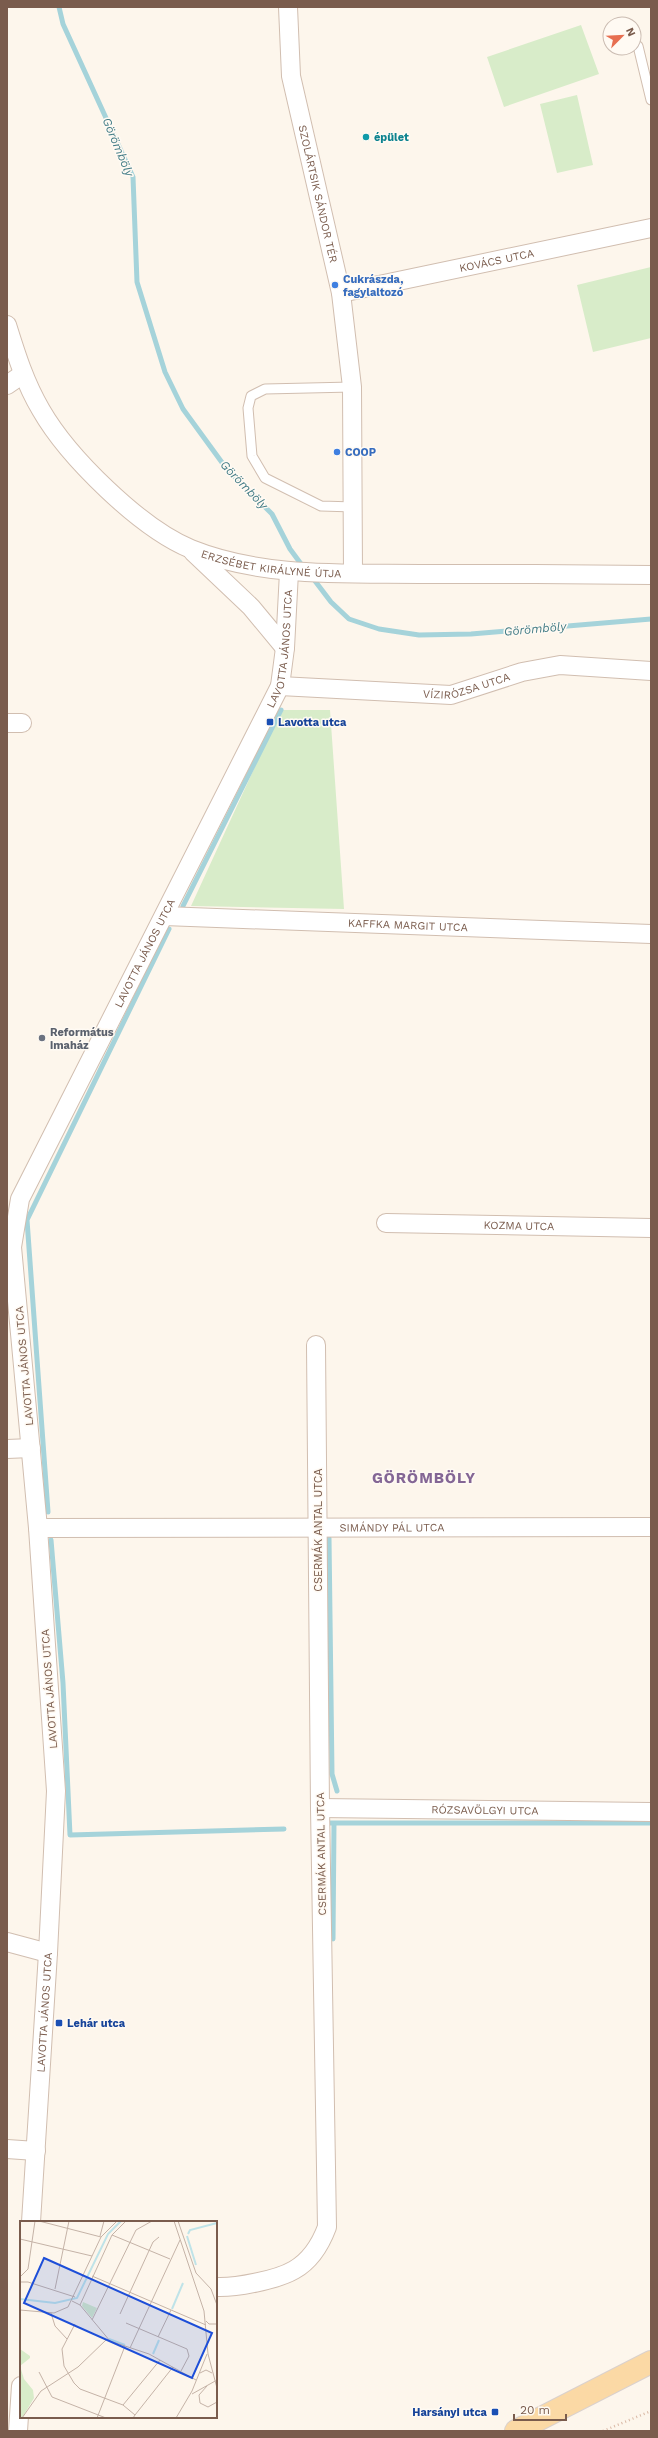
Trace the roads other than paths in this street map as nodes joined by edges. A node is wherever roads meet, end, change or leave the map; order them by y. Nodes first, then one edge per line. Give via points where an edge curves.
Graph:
1 (288, 7) edge
2 (640, 56) edge
3 (651, 100) edge
4 (651, 228) edge
5 (341, 293) junction
6 (7, 325) edge
7 (23, 374) junction
8 (7, 384) edge
9 (352, 387) junction
10 (354, 507) junction
11 (189, 549) junction
12 (291, 572) junction
13 (353, 573) junction
14 (651, 575) edge
15 (285, 648) junction
16 (651, 671) edge
17 (280, 686) junction
18 (164, 916) junction
19 (651, 934) edge
20 (13, 1196) edge
21 (386, 1224) dead end
22 (651, 1228) edge
23 (316, 1345) dead end
24 (31, 1448) junction
25 (7, 1449) edge
26 (318, 1527) junction
27 (651, 1527) edge
28 (38, 1528) junction
29 (320, 1808) junction
30 (651, 1812) edge
31 (7, 1942) edge
32 (48, 1953) junction
33 (7, 2149) edge
34 (36, 2151) junction
35 (31, 2221) edge
36 (217, 2287) edge
37 (651, 2362) edge
38 (20, 2401) edge
39 (18, 2431) edge
40 (516, 2431) edge

1 - 5 street, SZOLÁRTSIK SÁNDOR TÉR via 291,76
2 - 3 lane
4 - 5 street, KOVÁCS UTCA
5 - 9 street, SZOLÁRTSIK SÁNDOR TÉR
6 - 7 street, ERZSÉBET KIRÁLYNÉ ÚTJA
7 - 8 street
7 - 11 street, ERZSÉBET KIRÁLYNÉ ÚTJA via 41,411 77,459 139,518
9 - 10 street, SZOLÁRTSIK SÁNDOR TÉR
9 - 10 lane via 265,389 251,396 248,408 252,456 265,478 321,506
10 - 13 street, SZOLÁRTSIK SÁNDOR TÉR
11 - 12 street, ERZSÉBET KIRÁLYNÉ ÚTJA via 227,561
11 - 15 street via 251,607
12 - 13 street, ERZSÉBET KIRÁLYNÉ ÚTJA
12 - 15 street, LAVOTTA JÁNOS UTCA
13 - 14 street, ERZSÉBET KIRÁLYNÉ ÚTJA
15 - 17 street, LAVOTTA JÁNOS UTCA
16 - 17 street, VÍZIRÓZSA UTCA via 560,665 522,672 451,695
17 - 18 street, LAVOTTA JÁNOS UTCA
18 - 19 street, KAFFKA MARGIT UTCA
18 - 20 street, LAVOTTA JÁNOS UTCA
20 - 24 street, LAVOTTA JÁNOS UTCA via 12,1247
21 - 22 street, KOZMA UTCA
23 - 26 street, CSERMÁK ANTAL UTCA
24 - 25 street
24 - 28 street, LAVOTTA JÁNOS UTCA
26 - 27 street, SIMÁNDY PÁL UTCA
26 - 28 street, SIMÁNDY PÁL UTCA
26 - 29 street, CSERMÁK ANTAL UTCA
28 - 32 street, LAVOTTA JÁNOS UTCA via 56,1791
29 - 30 street, RÓZSAVÖLGYI UTCA
29 - 36 street, CSERMÁK ANTAL UTCA via 327,2227 320,2245 294,2270 254,2283
31 - 32 street
32 - 34 street, LAVOTTA JÁNOS UTCA
33 - 34 street
34 - 35 street, LAVOTTA JÁNOS UTCA
37 - 40 main road
38 - 39 street

